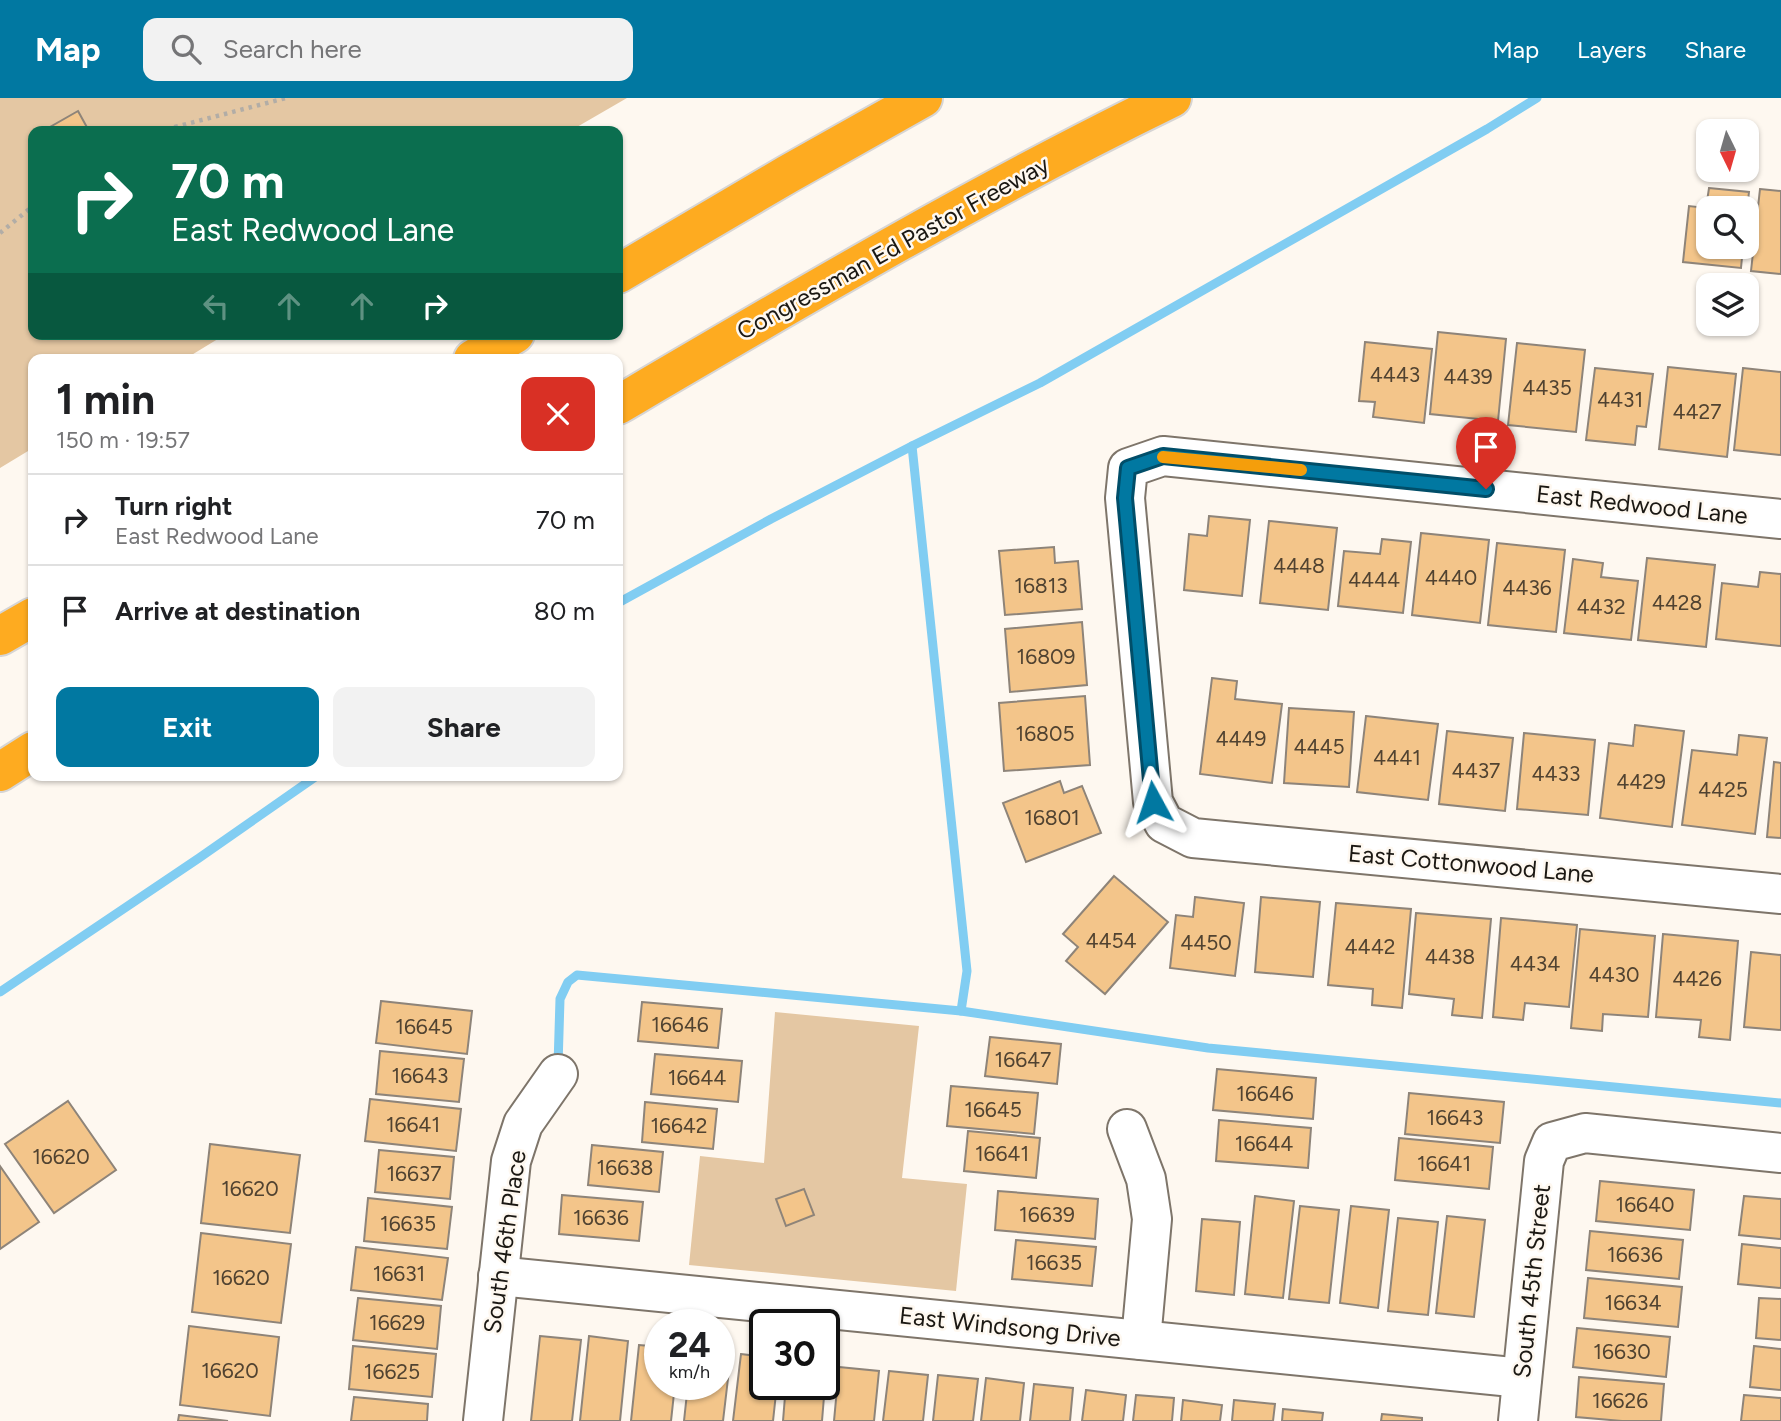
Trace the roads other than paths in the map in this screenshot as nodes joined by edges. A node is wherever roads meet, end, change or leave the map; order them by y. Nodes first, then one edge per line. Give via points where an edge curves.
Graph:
1 (923, 98) edge
2 (1172, 98) edge
3 (623, 271) edge
4 (505, 340) edge
5 (481, 354) edge
6 (623, 402) edge
7 (1781, 519) edge
8 (28, 620) edge
9 (0, 636) edge
10 (28, 753) edge
11 (0, 770) edge
12 (1164, 823) joint
13 (1781, 894) edge
14 (558, 1074) dead end
15 (1127, 1129) dead end
16 (1781, 1153) edge
17 (498, 1276) junction
18 (1141, 1340) junction
19 (1522, 1378) junction
20 (483, 1421) edge
21 (1518, 1421) edge

1 - 3 highway
2 - 6 highway, Congressman Ed Pastor Freeway via 950,212
4 - 5 highway
7 - 12 street, East Redwood Lane via 1163,456 1128,468 1125,498 1153,802
8 - 9 highway
10 - 11 highway
12 - 13 street, East Cottonwood Lane via 1193,838
14 - 17 street, South 46th Place via 523,1124 511,1161
15 - 18 street via 1146,1179 1152,1219
16 - 19 street, South 45th Street via 1585,1133 1552,1142 1544,1161
17 - 18 street, East Windsong Drive
17 - 20 street, South 46th Place
18 - 19 street, East Windsong Drive
19 - 21 street, South 45th Street

